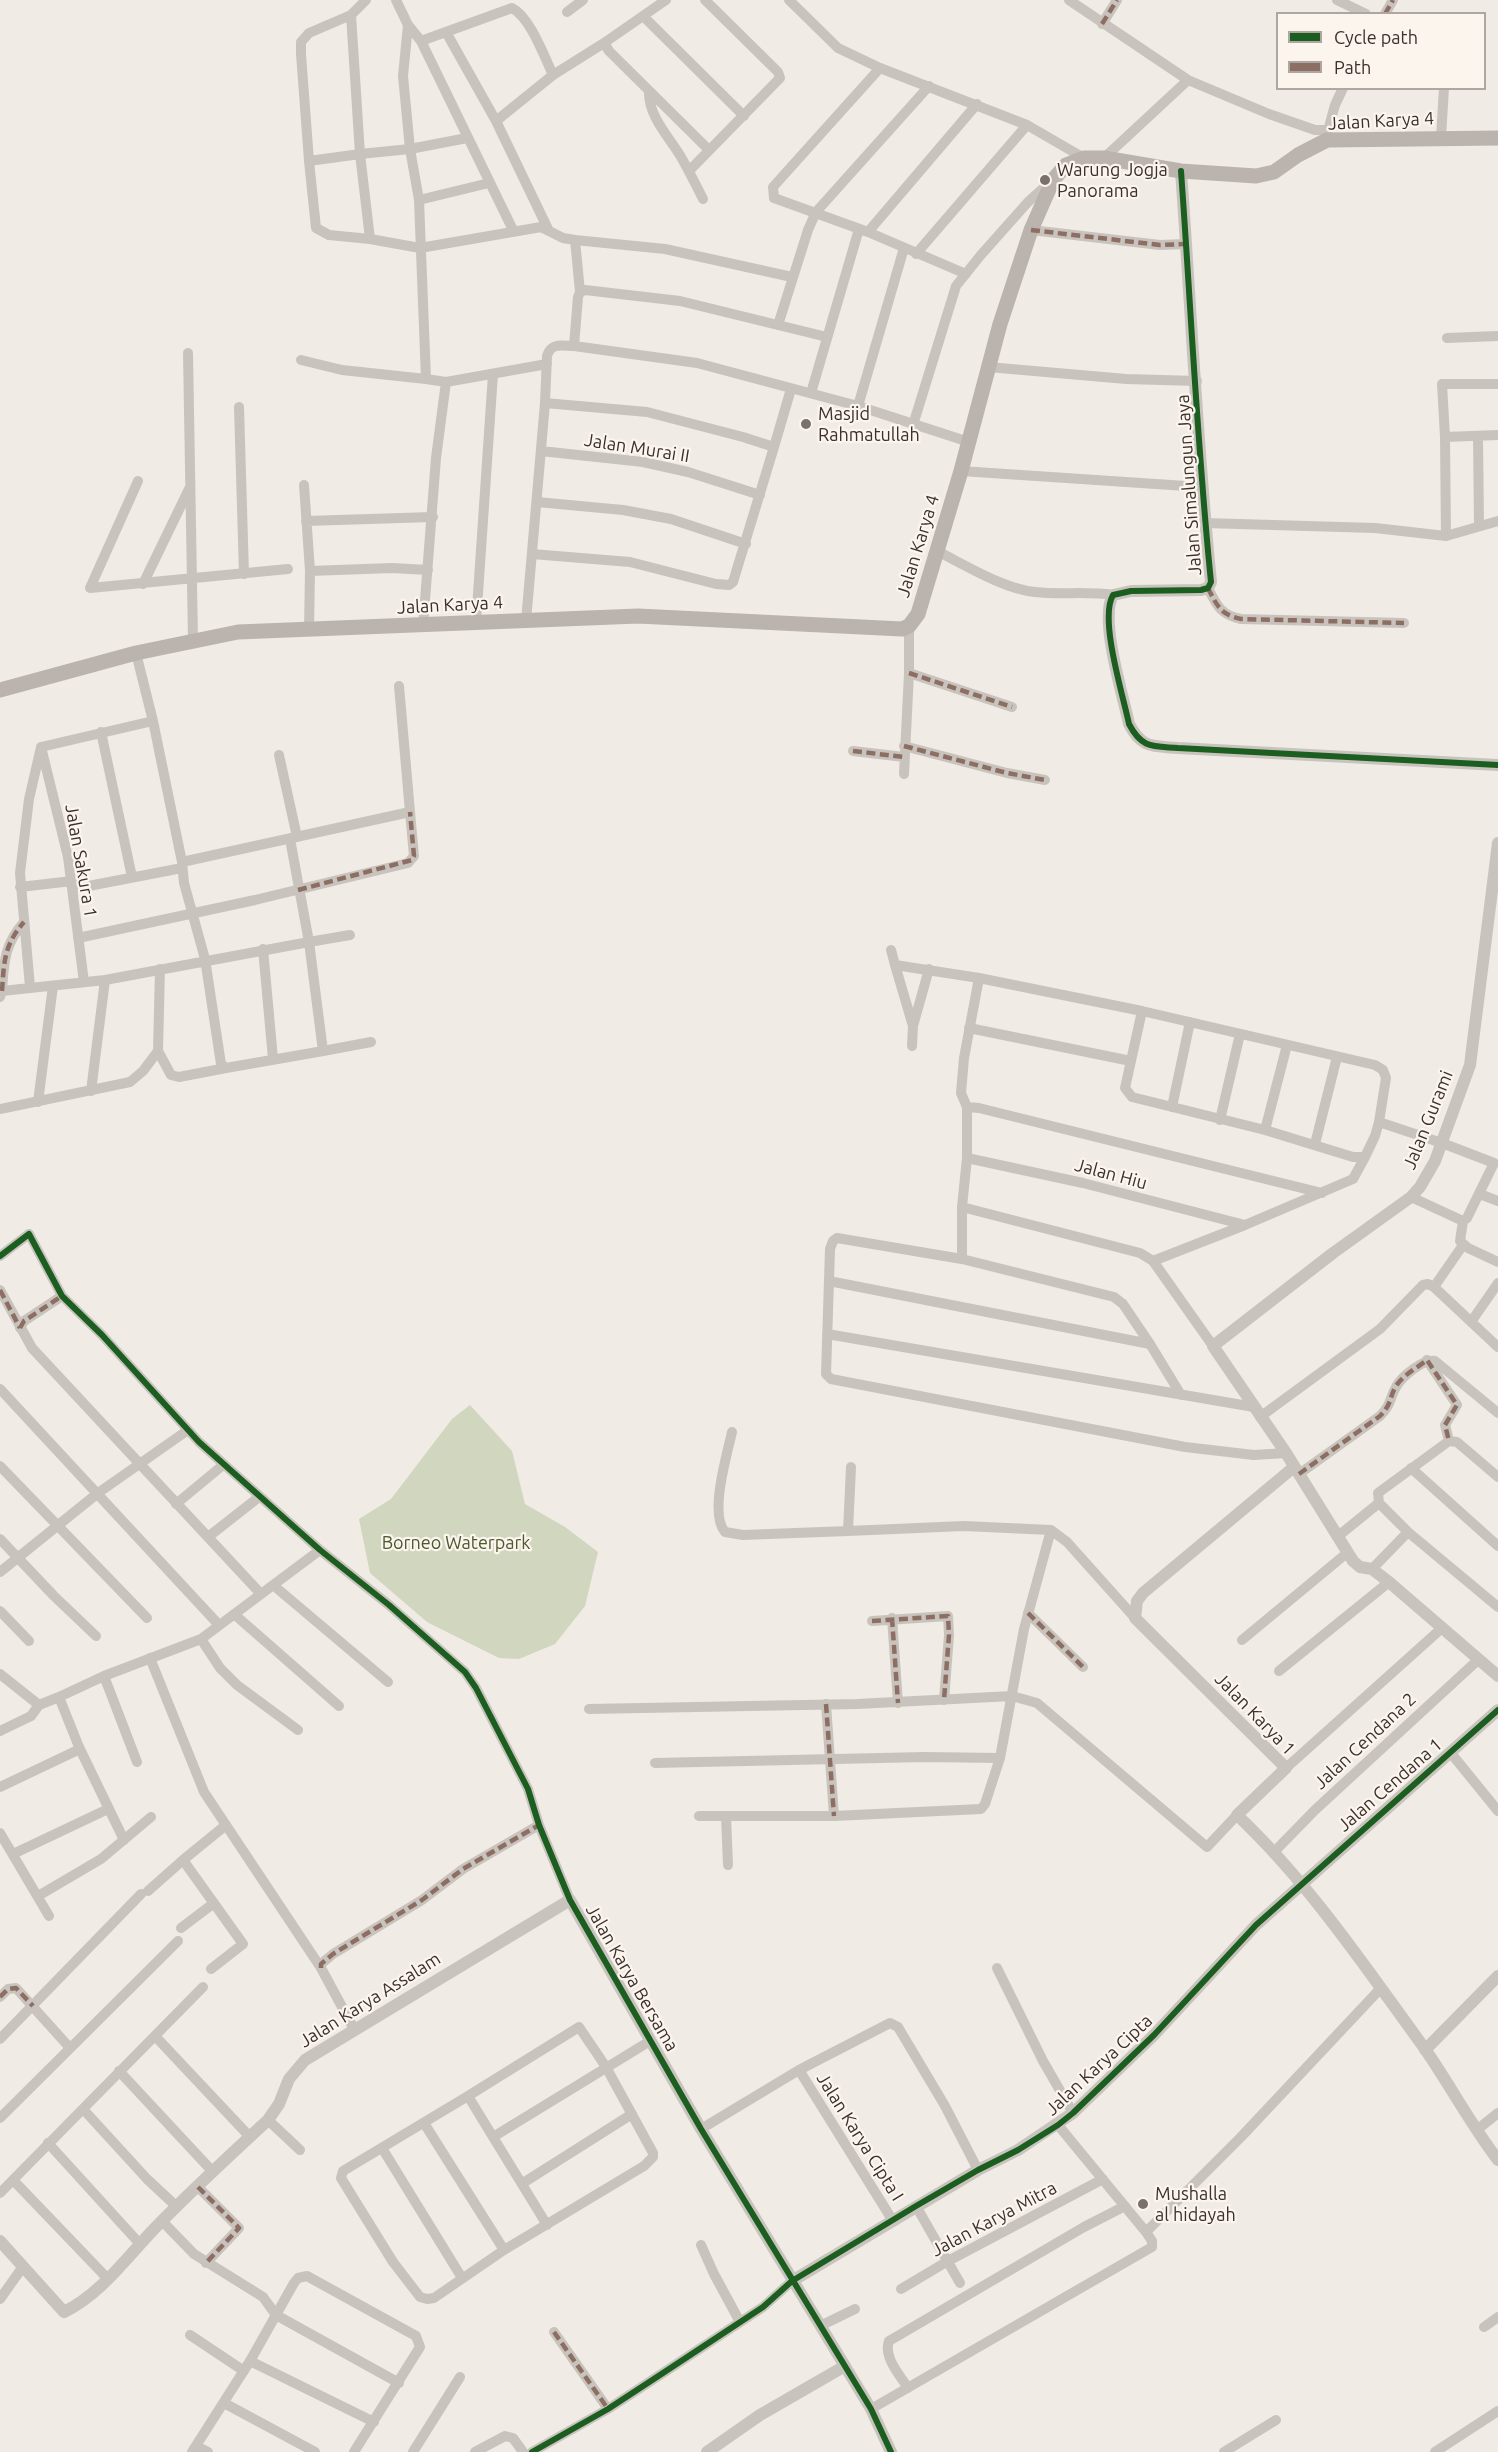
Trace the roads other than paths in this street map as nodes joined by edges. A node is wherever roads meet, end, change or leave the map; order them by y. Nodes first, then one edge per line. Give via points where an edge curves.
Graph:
1 (366, 0) edge
2 (396, 0) edge
3 (583, 0) edge
4 (666, 0) edge
5 (705, 0) edge
6 (789, 0) edge
7 (1069, 0) edge
8 (1117, 0) edge
9 (1337, 0) edge
10 (567, 12) dead end
11 (1362, 12) edge
12 (351, 15) junction
13 (643, 16) junction
14 (1102, 24) junction
15 (408, 25) junction
16 (446, 32) junction
17 (421, 41) junction
18 (604, 43) junction
19 (880, 68) junction
20 (553, 75) junction
21 (1188, 80) junction
22 (929, 86) junction
23 (1342, 90) edge
24 (1444, 90) edge
25 (649, 91) junction
26 (977, 104) junction
27 (744, 116) junction
28 (496, 121) junction
29 (1027, 125) junction
30 (1327, 135) junction
31 (1441, 137) junction
32 (467, 138) junction
33 (1498, 138) edge
34 (410, 149) junction
35 (709, 150) junction
36 (360, 154) junction
37 (1084, 158) junction
38 (1104, 158) junction
39 (309, 161) junction
40 (689, 171) junction
41 (1180, 171) junction
42 (1053, 180) junction
43 (489, 183) junction
44 (703, 199) dead end
45 (419, 200) junction
46 (816, 212) junction
47 (548, 229) junction
48 (513, 230) junction
49 (1031, 230) junction
50 (863, 231) junction
51 (370, 239) junction
52 (575, 240) junction
53 (1186, 244) junction
54 (420, 248) junction
55 (904, 248) junction
56 (916, 254) junction
57 (966, 274) junction
58 (792, 277) junction
59 (580, 292) junction
60 (778, 325) junction
61 (1498, 336) edge
62 (827, 337) junction
63 (1447, 338) dead end
64 (574, 346) junction
65 (188, 353) dead end
66 (301, 360) dead end
67 (547, 364) junction
68 (988, 367) junction
69 (493, 374) junction
70 (426, 379) junction
71 (1197, 381) junction
72 (446, 382) junction
73 (1498, 384) edge
74 (791, 388) junction
75 (811, 393) junction
76 (545, 402) junction
77 (858, 406) junction
78 (239, 407) dead end
79 (913, 425) junction
80 (1498, 435) edge
81 (1445, 436) junction
82 (1478, 436) junction
83 (969, 442) junction
84 (774, 447) junction
85 (541, 451) junction
86 (961, 471) junction
87 (138, 481) dead end
88 (304, 485) dead end
89 (190, 486) junction
90 (1201, 487) junction
91 (760, 495) junction
92 (537, 502) junction
93 (433, 517) junction
94 (306, 521) junction
95 (1498, 521) edge
96 (1205, 523) junction
97 (1479, 526) junction
98 (1446, 536) junction
99 (746, 544) junction
100 (937, 551) junction
101 (532, 554) junction
102 (288, 569) dead end
103 (428, 570) junction
104 (310, 571) junction
105 (244, 574) junction
106 (192, 580) junction
107 (143, 584) junction
108 (1208, 588) junction
109 (1113, 595) junction
110 (526, 621) junction
111 (476, 623) junction
112 (1404, 623) dead end
113 (423, 626) junction
114 (909, 626) junction
115 (309, 629) junction
116 (193, 640) junction
117 (136, 653) junction
118 (909, 673) junction
119 (399, 686) dead end
120 (0, 690) edge
121 (1012, 707) dead end
122 (153, 721) junction
123 (101, 732) junction
124 (41, 747) junction
125 (854, 751) dead end
126 (904, 751) junction
127 (279, 755) dead end
128 (1496, 764) edge
129 (904, 774) dead end
130 (1045, 780) dead end
131 (410, 812) junction
132 (293, 838) junction
133 (1498, 843) edge
134 (182, 865) junction
135 (132, 877) junction
136 (72, 885) junction
137 (21, 887) junction
138 (298, 890) junction
139 (1494, 907) edge
140 (192, 912) junction
141 (24, 922) junction
142 (350, 935) dead end
143 (78, 938) junction
144 (309, 942) junction
145 (263, 949) junction
146 (891, 951) dead end
147 (205, 960) junction
148 (895, 965) junction
149 (160, 969) junction
150 (929, 969) junction
151 (980, 978) junction
152 (105, 980) junction
153 (84, 982) junction
154 (52, 986) junction
155 (30, 987) junction
156 (1, 994) edge
157 (1142, 1011) junction
158 (1190, 1022) junction
159 (913, 1026) junction
160 (969, 1029) junction
161 (1240, 1034) junction
162 (371, 1042) dead end
163 (1287, 1045) junction
164 (912, 1046) dead end
165 (158, 1051) junction
166 (323, 1051) junction
167 (1337, 1056) junction
168 (273, 1059) junction
169 (1131, 1061) junction
170 (226, 1068) junction
171 (91, 1091) junction
172 (38, 1102) junction
173 (967, 1107) junction
174 (1172, 1107) junction
175 (0, 1109) edge
176 (1220, 1120) junction
177 (1379, 1122) junction
178 (1264, 1130) junction
179 (1442, 1143) junction
180 (1315, 1144) junction
181 (1365, 1157) junction
182 (967, 1158) junction
183 (1496, 1159) edge
184 (1322, 1193) junction
185 (1480, 1194) junction
186 (1411, 1197) junction
187 (1498, 1201) edge
188 (962, 1207) junction
189 (1463, 1221) junction
190 (1245, 1225) junction
191 (1463, 1245) junction
192 (0, 1256) edge
193 (962, 1259) junction
194 (1153, 1261) junction
195 (1498, 1262) edge
196 (829, 1281) junction
197 (1498, 1283) edge
198 (1434, 1287) junction
199 (0, 1290) edge
200 (62, 1296) junction
201 (1470, 1322) junction
202 (20, 1328) junction
203 (827, 1334) junction
204 (1150, 1344) junction
205 (1213, 1346) junction
206 (1498, 1347) edge
207 (1427, 1360) junction
208 (0, 1389) edge
209 (1181, 1395) junction
210 (1257, 1412) junction
211 (1498, 1413) edge
212 (188, 1430) junction
213 (732, 1432) dead end
214 (1449, 1442) junction
215 (1287, 1453) junction
216 (139, 1464) junction
217 (223, 1465) junction
218 (0, 1466) edge
219 (851, 1467) dead end
220 (1412, 1468) junction
221 (1297, 1471) junction
222 (1498, 1477) edge
223 (98, 1493) junction
224 (259, 1497) junction
225 (1378, 1503) junction
226 (176, 1504) junction
227 (58, 1526) junction
228 (1051, 1530) junction
229 (848, 1531) junction
230 (1408, 1532) junction
231 (1337, 1537) junction
232 (208, 1538) junction
233 (0, 1539) edge
234 (1498, 1546) edge
235 (320, 1550) junction
236 (1347, 1553) junction
237 (18, 1558) junction
238 (1372, 1569) junction
239 (0, 1572) edge
240 (1389, 1581) junction
241 (273, 1585) junction
242 (260, 1593) junction
243 (1498, 1607) edge
244 (0, 1611) edge
245 (1028, 1613) junction
246 (234, 1614) junction
247 (147, 1618) dead end
248 (892, 1618) junction
249 (1135, 1618) junction
250 (872, 1621) dead end
251 (219, 1625) junction
252 (1442, 1628) junction
253 (96, 1636) dead end
254 (201, 1639) junction
255 (1242, 1640) dead end
256 (29, 1641) dead end
257 (150, 1658) junction
258 (1479, 1659) junction
259 (1083, 1667) dead end
260 (1279, 1671) dead end
261 (0, 1674) edge
262 (104, 1676) junction
263 (1498, 1676) edge
264 (388, 1682) dead end
265 (1012, 1696) junction
266 (59, 1697) junction
267 (944, 1700) junction
268 (898, 1702) junction
269 (826, 1704) junction
270 (39, 1705) junction
271 (339, 1706) dead end
272 (589, 1709) dead end
273 (1498, 1710) edge
274 (298, 1730) dead end
275 (0, 1731) edge
276 (80, 1749) junction
277 (1450, 1752) junction
278 (1000, 1758) junction
279 (830, 1760) junction
280 (137, 1762) dead end
281 (655, 1763) dead end
282 (1286, 1768) junction
283 (0, 1787) edge
284 (108, 1809) junction
285 (1498, 1811) edge
286 (834, 1815) junction
287 (1237, 1815) junction
288 (699, 1816) dead end
289 (151, 1817) dead end
290 (726, 1817) junction
291 (226, 1825) junction
292 (539, 1826) junction
293 (0, 1833) edge
294 (124, 1840) junction
295 (1275, 1851) junction
296 (13, 1854) junction
297 (183, 1860) junction
298 (728, 1865) dead end
299 (1302, 1883) junction
300 (38, 1896) junction
301 (570, 1900) junction
302 (214, 1903) junction
303 (49, 1916) dead end
304 (181, 1928) dead end
305 (178, 1941) dead end
306 (321, 1968) junction
307 (997, 1968) dead end
308 (211, 1969) dead end
309 (1498, 1976) edge
310 (203, 1987) dead end
311 (1381, 1988) junction
312 (0, 1997) edge
313 (33, 2006) junction
314 (354, 2029) junction
315 (155, 2036) junction
316 (0, 2039) edge
317 (650, 2041) junction
318 (70, 2048) junction
319 (1425, 2050) junction
320 (606, 2067) junction
321 (799, 2070) junction
322 (119, 2071) junction
323 (468, 2096) junction
324 (83, 2109) junction
325 (1073, 2113) junction
326 (632, 2114) junction
327 (1498, 2114) edge
328 (0, 2118) edge
329 (268, 2120) junction
330 (424, 2123) junction
331 (1058, 2125) junction
332 (701, 2129) junction
333 (1478, 2129) junction
334 (250, 2137) junction
335 (493, 2137) junction
336 (48, 2143) junction
337 (382, 2148) junction
338 (300, 2150) dead end
339 (1498, 2160) edge
340 (978, 2170) junction
341 (213, 2172) junction
342 (1103, 2179) junction
343 (14, 2181) junction
344 (523, 2183) junction
345 (198, 2187) junction
346 (0, 2193) edge
347 (916, 2206) junction
348 (1125, 2206) junction
349 (177, 2207) junction
350 (162, 2221) junction
351 (893, 2221) junction
352 (547, 2225) junction
353 (1146, 2232) junction
354 (0, 2241) edge
355 (140, 2244) junction
356 (701, 2245) dead end
357 (504, 2250) junction
358 (948, 2261) junction
359 (206, 2263) junction
360 (22, 2268) junction
361 (462, 2278) junction
362 (108, 2279) junction
363 (792, 2281) junction
364 (960, 2283) dead end
365 (901, 2289) dead end
366 (0, 2299) edge
367 (855, 2309) dead end
368 (276, 2315) junction
369 (1498, 2317) edge
370 (740, 2322) junction
371 (820, 2326) junction
372 (1484, 2327) dead end
373 (554, 2332) dead end
374 (190, 2335) dead end
375 (247, 2366) junction
376 (845, 2366) junction
377 (460, 2377) dead end
378 (399, 2383) junction
379 (908, 2388) junction
380 (224, 2403) junction
381 (608, 2409) junction
382 (871, 2409) junction
383 (1498, 2411) edge
384 (1276, 2420) dead end
385 (374, 2422) junction
386 (194, 2449) edge
387 (208, 2452) edge
388 (315, 2452) edge
389 (354, 2452) edge
390 (413, 2452) edge
391 (475, 2452) edge
392 (523, 2452) edge
393 (532, 2452) edge
394 (707, 2452) edge
395 (891, 2452) edge
396 (1224, 2452) edge
397 (1435, 2452) edge

1 - 12 street
2 - 15 street
3 - 10 street
4 - 13 street
5 - 27 street via 778,72 776,84
6 - 19 street via 838,48
7 - 14 street
8 - 14 street
9 - 11 street
12 - 36 street
12 - 39 street via 309,33 301,42
13 - 18 street
13 - 27 street
14 - 21 street
15 - 17 street
15 - 34 street via 403,76
16 - 17 street
16 - 20 street via 512,8 525,20
16 - 28 street
17 - 32 street
18 - 20 street
18 - 25 street
19 - 22 street
19 - 46 street via 773,187 778,201
20 - 28 street
21 - 30 street
21 - 38 street
22 - 26 street
22 - 46 street
23 - 30 street
24 - 31 street
25 - 35 street
25 - 40 street via 657,120
26 - 29 street
26 - 50 street
27 - 35 street
28 - 47 street
29 - 37 street
29 - 56 street
30 - 31 main road, Jalan Karya 4
30 - 41 main road, Jalan Karya 4 via 1266,176
31 - 33 main road, Jalan Karya 4
32 - 34 street
32 - 43 street
34 - 36 street
34 - 45 street
35 - 40 street
36 - 39 street
36 - 51 street
37 - 38 main road, Jalan Karya 4
37 - 42 main road, Jalan Karya 4 via 1066,165
38 - 41 main road, Jalan Karya 4
39 - 51 street via 316,228 329,235
40 - 44 street
41 - 53 street, Jalan Simalungun Jaya
42 - 49 main road, Jalan Karya 4
42 - 57 street via 1028,202
43 - 45 street
43 - 48 street
45 - 54 street
46 - 50 street
46 - 58 street
47 - 48 street via 541,226
47 - 52 street
48 - 54 street
49 - 53 street via 1160,245
49 - 68 main road, Jalan Karya 4
50 - 55 street
50 - 62 street
51 - 54 street
52 - 58 street via 665,249
52 - 59 street
53 - 71 street, Jalan Simalungun Jaya
54 - 70 street
55 - 56 street
55 - 77 street
56 - 57 street
57 - 79 street via 956,286
58 - 60 street
59 - 60 street via 680,301
59 - 64 street
60 - 62 street
61 - 63 street
62 - 75 street
64 - 67 street via 551,347
64 - 74 street via 697,363
65 - 89 street
66 - 70 street via 342,370
67 - 69 street
67 - 76 street
68 - 71 street
68 - 83 main road, Jalan Karya 4
69 - 72 street
69 - 111 street
70 - 72 street
71 - 90 street, Jalan Simalungun Jaya
72 - 93 street
73 - 81 street via 1442,384
74 - 75 street
74 - 84 street
75 - 77 street
76 - 84 street via 647,412
76 - 85 street
77 - 79 street
78 - 105 street
79 - 83 street
80 - 82 street
81 - 82 street
81 - 98 street
82 - 97 street
83 - 86 main road, Jalan Karya 4
84 - 91 street
85 - 91 street, Jalan Murai II via 643,462
85 - 92 street
86 - 90 street
86 - 100 main road, Jalan Karya 4
87 - 107 street via 90,588
88 - 94 street
89 - 106 street
89 - 107 street
90 - 96 street, Jalan Simalungun Jaya
91 - 99 street
92 - 99 street via 671,519
92 - 101 street
93 - 94 street
93 - 103 street
94 - 104 street
95 - 97 street
96 - 98 street via 1376,528
96 - 108 street, Jalan Simalungun Jaya via 1211,582
97 - 98 street
99 - 101 street via 729,585 630,562
100 - 109 street via 1033,592
100 - 114 main road, Jalan Karya 4 via 918,614
101 - 110 street
102 - 105 street
103 - 104 street
103 - 113 street
104 - 115 street
105 - 106 street
106 - 107 street
106 - 116 street
108 - 109 street, Jalan Simalungun Jaya
108 - 112 street via 1219,610 1241,619
109 - 128 street via 1108,605 1109,633 1129,724 1143,743
110 - 111 main road, Jalan Karya 4
110 - 114 main road, Jalan Karya 4 via 638,616 887,630
111 - 113 main road, Jalan Karya 4
113 - 115 main road, Jalan Karya 4
114 - 118 street
115 - 116 main road, Jalan Karya 4 via 222,634
116 - 117 main road, Jalan Karya 4
117 - 120 main road, Jalan Karya 4
117 - 122 street
118 - 121 street
118 - 126 street
119 - 131 street
122 - 123 street
122 - 134 street
123 - 124 street
123 - 135 street
124 - 136 street, Jalan Sakura 1
124 - 137 street via 29,799
125 - 126 street
126 - 129 street
126 - 130 street
127 - 132 street
131 - 132 street
131 - 138 street via 412,860
132 - 134 street
132 - 138 street
133 - 139 street, Jalan Gurami
134 - 135 street
134 - 140 street
135 - 136 street
136 - 137 street
136 - 143 street, Jalan Sakura 1
137 - 141 street
138 - 140 street
138 - 144 street
139 - 179 street, Jalan Gurami via 1470,1065
140 - 143 street
140 - 147 street
141 - 155 street
141 - 156 street via 6,950
142 - 144 street
143 - 153 street, Jalan Sakura 1
144 - 145 street
144 - 166 street
145 - 147 street
145 - 168 street
146 - 148 street
147 - 149 street
147 - 170 street via 221,1064
148 - 150 street
148 - 159 street
149 - 152 street
149 - 165 street
150 - 151 street
150 - 159 street
151 - 157 street
151 - 160 street
152 - 153 street
152 - 171 street
153 - 154 street
154 - 155 street
154 - 172 street
155 - 156 street
157 - 158 street
157 - 169 street
158 - 161 street
158 - 174 street
159 - 164 street
160 - 169 street
160 - 173 street via 961,1093
161 - 163 street
161 - 176 street
162 - 166 street
163 - 167 street
163 - 178 street
165 - 170 street via 171,1075
165 - 171 street via 130,1082
166 - 168 street
167 - 177 street via 1383,1070 1386,1078
167 - 180 street
168 - 170 street
169 - 174 street via 1125,1088 1128,1094
171 - 172 street
172 - 175 street
173 - 182 street
173 - 184 street
174 - 176 street
176 - 178 street
177 - 179 street
177 - 181 street
178 - 180 street
179 - 183 street
179 - 186 street, Jalan Gurami
180 - 181 street via 1353,1157
181 - 184 street via 1353,1179
182 - 188 street
182 - 190 street, Jalan Hiu
183 - 185 street
184 - 190 street
185 - 187 street
185 - 189 street
186 - 189 street
186 - 205 street, Jalan Gurami
188 - 193 street
188 - 194 street via 1140,1253
189 - 191 street via 1459,1236
190 - 194 street
191 - 195 street
191 - 198 street
192 - 200 street, Jalan Karya Bersama via 29,1234
193 - 196 street via 837,1238 830,1249
193 - 204 street via 1114,1297
194 - 205 street
196 - 203 street
196 - 204 street
197 - 201 street
198 - 201 street
198 - 210 street via 1423,1286 1380,1329
199 - 202 street
200 - 202 street via 24,1321
200 - 212 street, Jalan Karya Bersama
201 - 206 street
202 - 216 street via 39,1356
203 - 209 street
203 - 215 street via 826,1374 843,1383 1185,1447 1254,1455
204 - 209 street
205 - 210 street
207 - 211 street via 1435,1361
207 - 214 street via 1457,1406 1444,1428
207 - 221 street via 1396,1386 1389,1407 1380,1416
208 - 223 street
209 - 210 street
210 - 215 street
212 - 216 street
212 - 217 street, Jalan Karya Bersama
213 - 229 street via 718,1520 725,1532
214 - 220 street
214 - 222 street via 1456,1442
215 - 221 street
216 - 223 street
216 - 226 street
217 - 224 street, Jalan Karya Bersama
217 - 226 street
218 - 227 street
219 - 229 street
220 - 225 street via 1378,1493
220 - 234 street
221 - 231 street
221 - 249 street via 1143,1593 1137,1601
223 - 227 street
223 - 251 street
224 - 232 street
224 - 235 street, Jalan Karya Bersama
225 - 230 street
225 - 231 street
226 - 232 street
227 - 237 street
227 - 247 street
228 - 229 street via 964,1526
228 - 245 street
228 - 249 street via 1067,1542
230 - 238 street
230 - 243 street
231 - 236 street
232 - 242 street
233 - 237 street
235 - 241 street
235 - 292 street, Jalan Karya Bersama via 465,1672 528,1789
236 - 238 street via 1360,1567
236 - 255 street
237 - 239 street
237 - 253 street
238 - 240 street
240 - 252 street
240 - 260 street
241 - 242 street
241 - 264 street
242 - 246 street
244 - 256 street
245 - 259 street
245 - 265 street
246 - 251 street
246 - 271 street
248 - 250 street
248 - 267 street via 948,1616
248 - 268 street
249 - 282 street, Jalan Karya 1
251 - 254 street
252 - 258 street
252 - 282 street
254 - 257 street
254 - 274 street via 237,1685
257 - 262 street
257 - 291 street via 204,1792
258 - 263 street
258 - 295 street, Jalan Cendana 2
261 - 270 street
262 - 266 street
262 - 280 street
265 - 267 street
265 - 278 street
265 - 287 street via 1037,1702 1207,1847
266 - 270 street
266 - 276 street
267 - 268 street
268 - 269 street
269 - 272 street
269 - 279 street
270 - 275 street via 31,1716
273 - 277 street, Jalan Cendana 1
276 - 283 street
276 - 284 street
277 - 285 street
277 - 299 street, Jalan Cendana 1
278 - 279 street
278 - 286 street via 984,1804 978,1810
279 - 281 street
279 - 286 street
282 - 287 street, Jalan Karya 1
284 - 294 street
284 - 296 street
286 - 290 street
287 - 295 street
288 - 290 street
289 - 294 street
290 - 298 street
291 - 297 street
291 - 306 street
292 - 301 street, Jalan Karya Bersama
292 - 306 street via 463,1869 422,1900 333,1954
293 - 296 street
294 - 300 street via 100,1860
295 - 299 street
296 - 300 street
297 - 302 street
297 - 313 street via 145,1892
299 - 311 street
299 - 325 street, Jalan Karya Cipta via 1256,1925 1154,2036
300 - 303 street
301 - 314 street, Jalan Karya Assalam
301 - 317 street, Jalan Karya Bersama
302 - 304 street
302 - 308 street via 243,1944
305 - 318 street
306 - 314 street
307 - 325 street
309 - 319 street
310 - 315 street
311 - 319 street
311 - 353 street
312 - 313 street via 8,1989 16,1988
313 - 316 street
313 - 318 street
314 - 329 street, Jalan Karya Assalam via 305,2060 289,2079
315 - 322 street
315 - 334 street
317 - 320 street
317 - 332 street, Jalan Karya Bersama
318 - 328 street
319 - 333 street
320 - 323 street via 577,2026
320 - 326 street
320 - 335 street
321 - 332 street
321 - 340 street via 890,2023 895,2024
321 - 351 street, Jalan Karya Cipta I
322 - 324 street
322 - 341 street
323 - 330 street
323 - 335 street
324 - 336 street
324 - 349 street
325 - 331 street, Jalan Karya Cipta
326 - 344 street
326 - 352 street via 653,2157
327 - 333 street
329 - 334 street, Jalan Karya Assalam
329 - 338 street
330 - 337 street
330 - 357 street
331 - 340 street, Jalan Karya Cipta
331 - 342 street
332 - 363 street, Jalan Karya Bersama
333 - 339 street
334 - 341 street, Jalan Karya Assalam
335 - 344 street
336 - 343 street
336 - 355 street
337 - 361 street
337 - 361 street via 341,2176 393,2262 420,2297 427,2299
340 - 347 street, Jalan Karya Cipta
341 - 345 street, Jalan Karya Assalam
342 - 348 street
342 - 358 street, Jalan Karya Mitra
343 - 346 street
343 - 362 street
344 - 352 street
345 - 349 street, Jalan Karya Assalam
345 - 359 street via 239,2228
347 - 351 street, Jalan Karya Cipta
347 - 358 street
348 - 353 street
348 - 379 street via 889,2341 890,2358
349 - 350 street, Jalan Karya Assalam
350 - 355 street, Jalan Karya Assalam
350 - 359 street
351 - 363 street, Jalan Karya Cipta
352 - 357 street
353 - 379 street via 1152,2241 1148,2251
354 - 360 street
355 - 362 street, Jalan Karya Assalam
356 - 370 street
357 - 361 street
358 - 364 street
358 - 365 street, Jalan Karya Mitra
359 - 368 street via 251,2287
360 - 362 street, Jalan Karya Assalam via 64,2312
360 - 366 street
363 - 370 street
363 - 371 street, Jalan Karya Bersama
367 - 371 street
368 - 375 street
368 - 378 street
368 - 378 street via 298,2278 308,2276 416,2336 420,2347
369 - 372 street
370 - 381 street
371 - 376 street, Jalan Karya Bersama
373 - 381 street
374 - 375 street
375 - 380 street
375 - 385 street
376 - 382 street, Jalan Karya Bersama
376 - 394 street via 760,2415
377 - 390 street
378 - 385 street
379 - 382 street
380 - 386 street
380 - 388 street
381 - 393 street
382 - 395 street, Jalan Karya Bersama
383 - 397 street
384 - 396 street
385 - 389 street
386 - 387 street
391 - 392 street via 505,2436 513,2438

